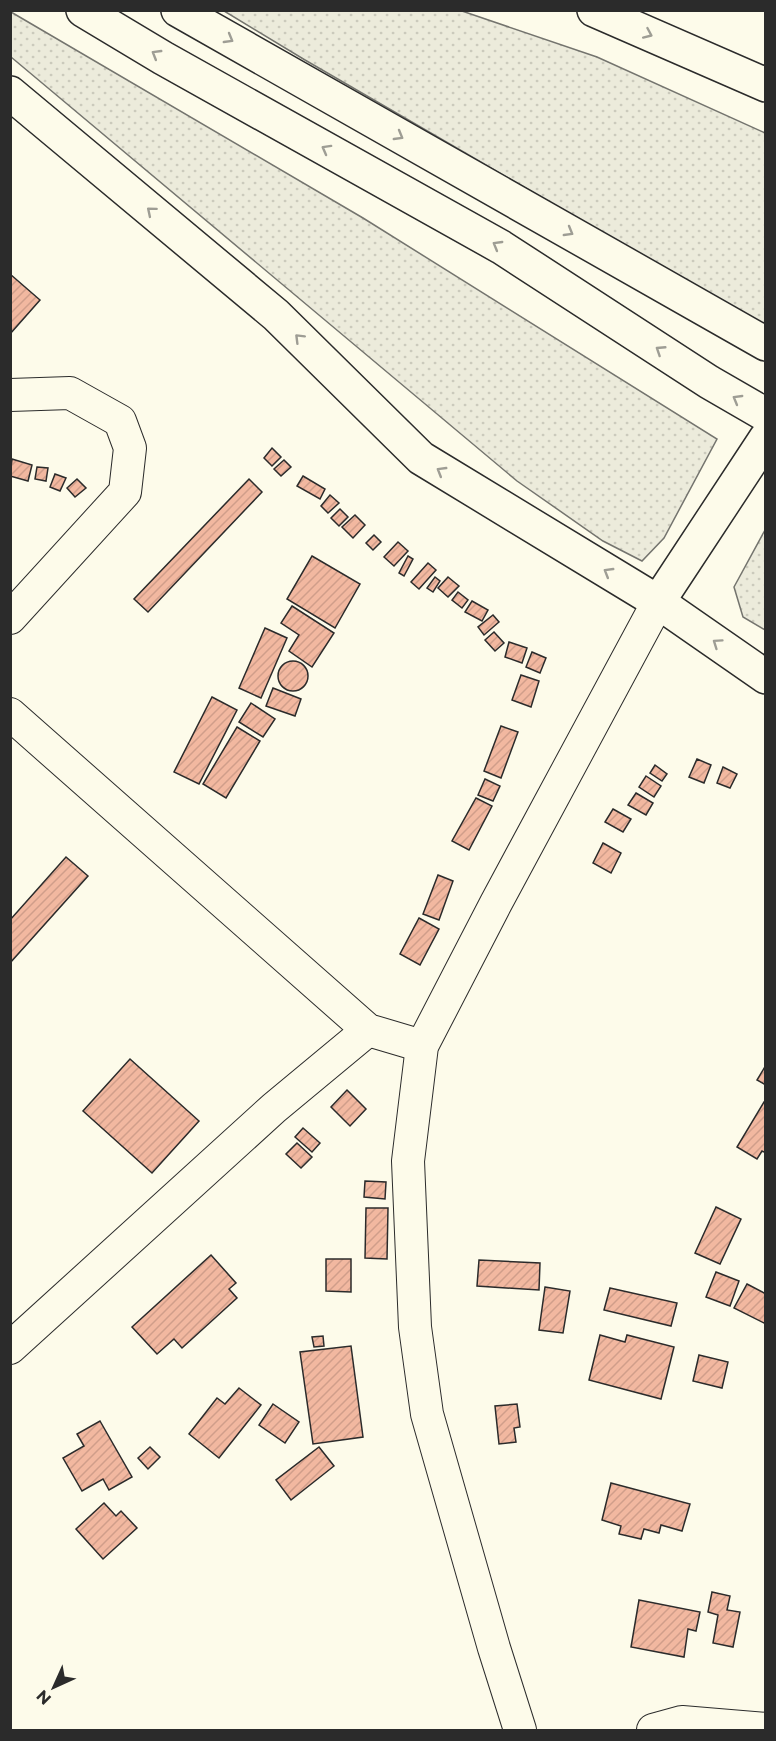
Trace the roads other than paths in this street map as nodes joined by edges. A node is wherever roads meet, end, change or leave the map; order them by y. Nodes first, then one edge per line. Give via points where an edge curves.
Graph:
1 (83, 10) edge
2 (178, 10) edge
3 (594, 10) edge
4 (765, 85) edge
5 (10, 93) edge
6 (765, 344) edge
7 (10, 395) edge
8 (765, 415) edge
9 (765, 438) edge
10 (658, 602) junction
11 (10, 618) edge
12 (765, 677) edge
13 (10, 714) edge
14 (368, 1030) junction
15 (422, 1046) junction
16 (10, 1348) edge
17 (765, 1729) edge
18 (520, 1731) edge
19 (653, 1731) edge

8 -> 1 main road via 501,247
2 -> 6 main road
3 -> 4 main road
10 -> 5 main road via 421,458 276,315
7 - 11 street via 70,393 120,422 130,448 125,492
9 - 10 main road
12 -> 10 main road
10 - 15 street
13 - 14 street
14 - 15 street
14 - 16 street via 274,1108
15 - 18 street via 408,1161 415,1327 427,1414
17 - 19 street via 682,1722

